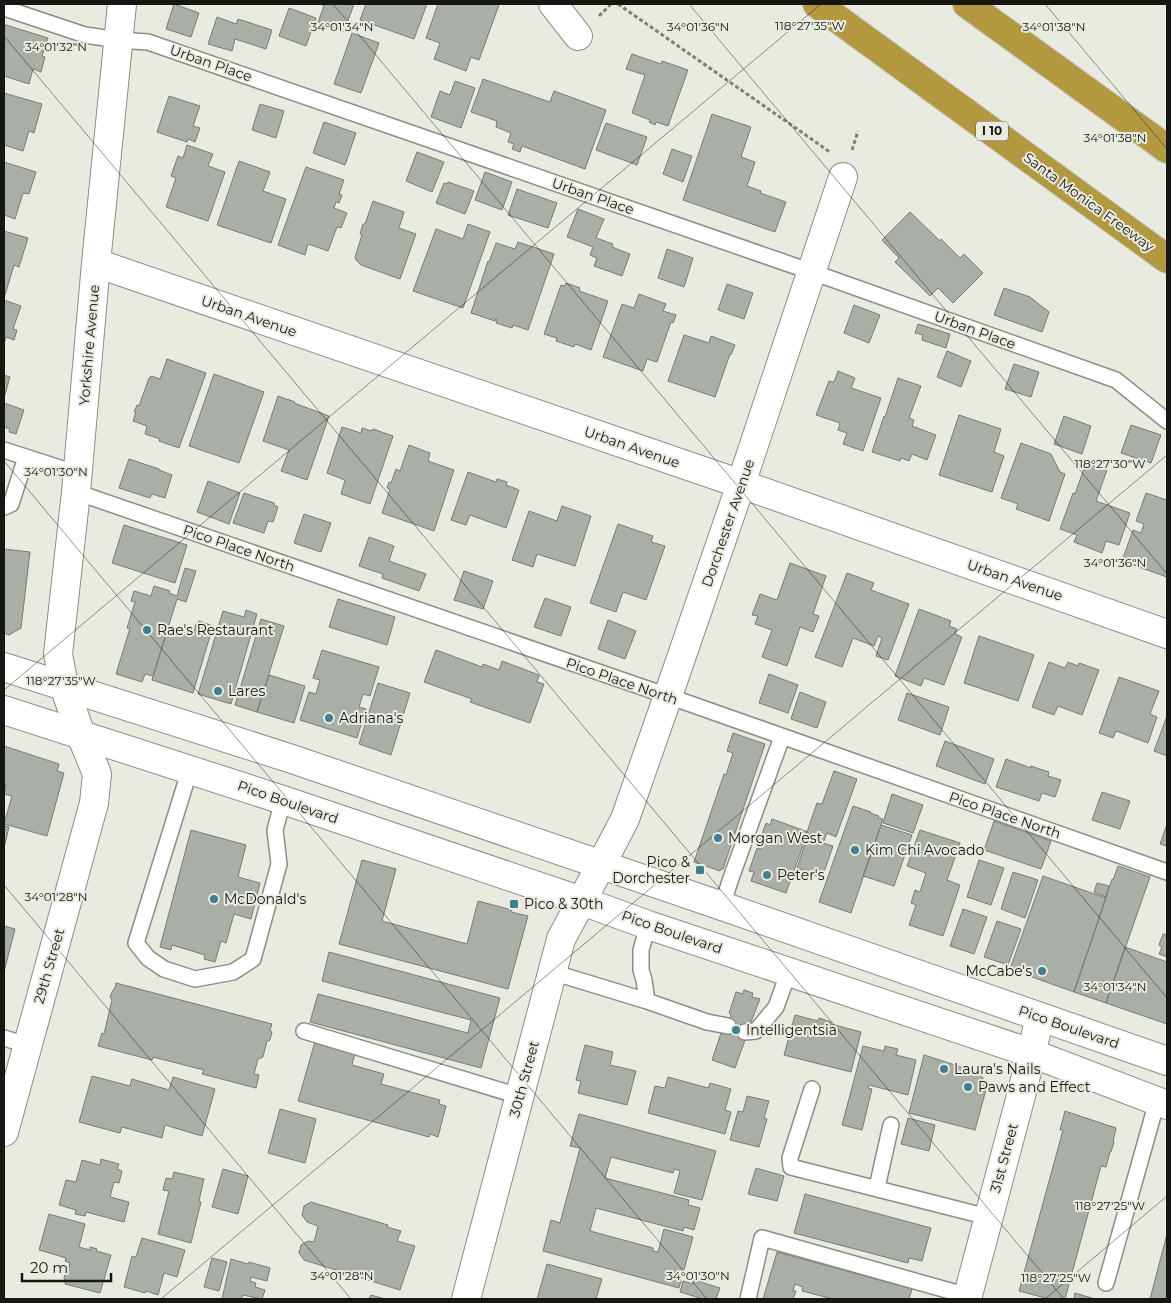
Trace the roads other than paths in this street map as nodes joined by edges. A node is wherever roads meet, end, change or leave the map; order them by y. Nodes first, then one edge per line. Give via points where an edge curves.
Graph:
1 (122, 4) edge
2 (553, 4) edge
3 (816, 4) edge
4 (967, 4) edge
5 (4, 8) edge
6 (578, 36) dead end
7 (118, 40) junction
8 (1167, 149) edge
9 (843, 177) dead end
10 (1167, 259) edge
11 (96, 263) junction
12 (812, 272) junction
13 (1167, 421) edge
14 (4, 450) edge
15 (26, 457) junction
16 (77, 483) junction
17 (741, 484) junction
18 (4, 507) edge
19 (1167, 634) edge
20 (4, 667) edge
21 (64, 686) junction
22 (668, 696) junction
23 (4, 710) edge
24 (81, 734) junction
25 (782, 736) junction
26 (190, 769) junction
27 (283, 800) junction
28 (601, 866) junction
29 (1167, 872) edge
30 (582, 901) junction
31 (722, 906) junction
32 (648, 925) junction
33 (789, 971) junction
34 (552, 972) junction
35 (648, 1001) junction
36 (1040, 1017) junction
37 (728, 1026) dead end
38 (304, 1031) dead end
39 (745, 1032) dead end
40 (15, 1042) edge
41 (1031, 1053) junction
42 (1167, 1061) edge
43 (812, 1089) dead end
44 (520, 1096) junction
45 (1162, 1103) edge
46 (891, 1125) dead end
47 (4, 1132) edge
48 (880, 1190) junction
49 (988, 1217) junction
50 (1106, 1283) dead end
51 (967, 1297) edge
52 (466, 1299) edge
53 (748, 1299) edge

1 - 7 street, Yorkshire Avenue
2 - 6 street
3 - 10 highway, Santa Monica Freeway / I 10
4 - 8 highway
5 - 7 lane, Urban Place via 85,35
7 - 11 street, Yorkshire Avenue
7 - 12 lane, Urban Place via 148,42
9 - 12 street, Dorchester Avenue
11 - 16 street, Yorkshire Avenue
11 - 17 street, Urban Avenue
12 - 13 lane, Urban Place via 1116,380
12 - 17 street, Dorchester Avenue
14 - 15 lane, Pico Place North
15 - 16 lane, Pico Place North
15 - 18 lane via 11,504
16 - 21 street, Yorkshire Avenue via 58,654
16 - 22 lane, Pico Place North
17 - 19 street, Urban Avenue
17 - 22 street, Dorchester Avenue
20 - 21 street, Pico Boulevard
21 - 24 street, 29th Street
21 - 28 street, Pico Boulevard via 292,758
22 - 25 lane, Pico Place North
22 - 28 street, Dorchester Avenue via 625,818
23 - 24 street, Pico Boulevard
24 - 26 street, Pico Boulevard
24 - 40 street, 29th Street via 97,774 94,803
25 - 29 lane, Pico Place North
25 - 31 lane
26 - 27 street, Pico Boulevard
26 - 27 lane via 136,943 148,958 164,969 195,979 233,972 253,959 279,864 275,830
27 - 30 street, Pico Boulevard
28 - 30 street, 30th Street
28 - 31 street, Pico Boulevard
30 - 32 street, Pico Boulevard
30 - 34 street, 30th Street via 561,938
31 - 36 street, Pico Boulevard
32 - 33 street, Pico Boulevard
32 - 35 lane via 641,950 641,970
33 - 39 lane via 776,1006 756,1031
33 - 41 street, Pico Boulevard
34 - 35 lane
34 - 44 street, 30th Street
35 - 37 lane
36 - 41 street, 31st Street
36 - 42 street, Pico Boulevard
38 - 44 lane
40 - 47 street, 29th Street
41 - 45 street, Pico Boulevard
41 - 49 street, 31st Street
43 - 48 lane via 790,1158 791,1167
44 - 52 street, 30th Street
45 - 50 lane
46 - 48 lane via 878,1183
48 - 49 lane
49 - 51 street, 31st Street
51 - 53 lane via 762,1238

